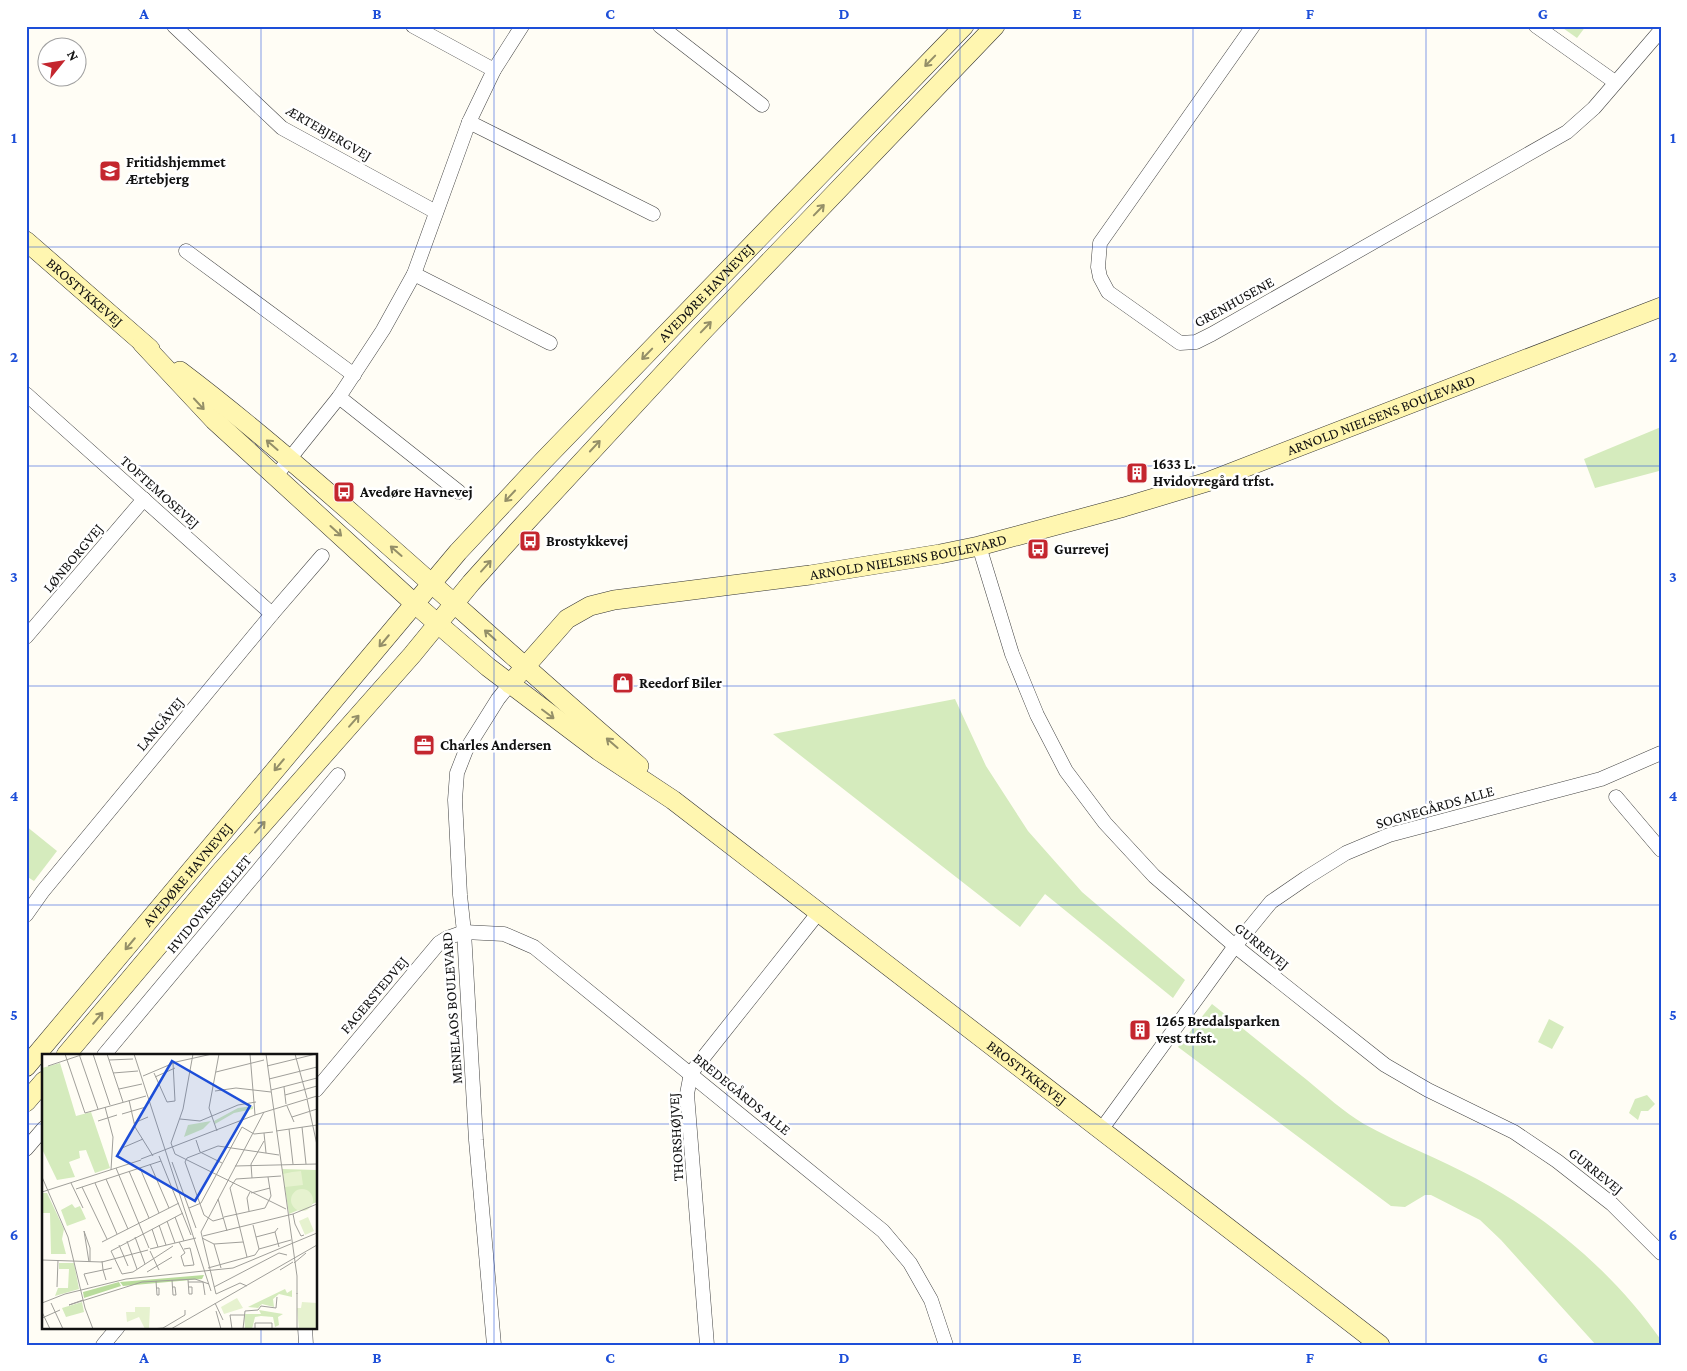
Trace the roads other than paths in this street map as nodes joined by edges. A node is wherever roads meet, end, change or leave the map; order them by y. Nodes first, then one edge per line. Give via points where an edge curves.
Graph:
1 (174, 26) edge
2 (413, 26) edge
3 (522, 26) edge
4 (660, 26) edge
5 (964, 26) edge
6 (995, 26) edge
7 (1253, 26) edge
8 (1536, 26) edge
9 (1661, 30) edge
10 (494, 70) junction
11 (1615, 82) junction
12 (762, 106) dead end
13 (469, 122) junction
14 (436, 212) junction
15 (653, 214) dead end
16 (26, 241) edge
17 (186, 251) dead end
18 (414, 274) junction
19 (1661, 307) edge
20 (142, 342) junction
21 (550, 343) dead end
22 (354, 376) junction
23 (26, 394) edge
24 (339, 397) junction
25 (290, 460) junction
26 (275, 477) junction
27 (459, 492) dead end
28 (144, 499) junction
29 (979, 546) junction
30 (322, 556) dead end
31 (432, 584) junction
32 (416, 604) junction
33 (454, 604) junction
34 (272, 614) junction
35 (438, 624) junction
36 (26, 637) edge
37 (525, 667) junction
38 (510, 684) junction
39 (1661, 753) edge
40 (338, 775) dead end
41 (1616, 797) dead end
42 (674, 800) junction
43 (1661, 850) edge
44 (819, 912) junction
45 (26, 916) edge
46 (464, 932) junction
47 (1235, 946) junction
48 (67, 1054) edge
49 (105, 1054) edge
50 (26, 1067) edge
51 (691, 1073) junction
52 (42, 1083) edge
53 (318, 1088) edge
54 (26, 1102) edge
55 (42, 1130) edge
56 (1101, 1130) junction
57 (26, 1149) edge
58 (1661, 1254) edge
59 (117, 1328) edge
60 (305, 1328) edge
61 (103, 1345) edge
62 (306, 1345) edge
63 (494, 1345) edge
64 (707, 1345) edge
65 (946, 1345) edge
66 (1380, 1345) edge

1 - 14 street, ÆRTEBJERGVEJ via 282,128
2 - 10 street
3 - 10 street
4 - 12 street
5 -> 31 street, AVEDØRE HAVNEVEJ via 543,461
33 -> 6 street, AVEDØRE HAVNEVEJ via 562,481
7 - 11 street, GRENHUSENE via 1100,243 1097,261 1100,277 1108,292 1180,343 1196,342 1212,334 1567,132 1594,108
8 - 11 street
9 - 11 street, GRENHUSENE
10 - 13 street
13 - 14 street
13 - 15 street
14 - 18 street
16 - 20 street, BROSTYKKEVEJ
17 - 22 street
18 - 21 street
18 - 22 street
19 - 29 street, ARNOLD NIELSENS BOULEVARD via 1207,482
25 -> 20 street, BROSTYKKEVEJ
20 -> 26 street, BROSTYKKEVEJ via 214,420
22 - 24 street
23 - 28 street, TOFTEMOSEVEJ
24 - 25 street
24 - 27 street
25 - 26 street
31 -> 25 street, BROSTYKKEVEJ
26 -> 32 street, BROSTYKKEVEJ
28 - 34 street, TOFTEMOSEVEJ
28 - 36 street, LØNBORGVEJ
29 - 37 street, ARNOLD NIELSENS BOULEVARD via 810,575 614,600 590,606 567,619
29 - 47 street, GURREVEJ via 1012,654 1037,716 1066,771 1105,823 1154,876
30 - 34 street, LANGÅVEJ
31 - 32 street, AVEDØRE HAVNEVEJ
31 - 33 street, BROSTYKKEVEJ
32 - 35 street, BROSTYKKEVEJ
32 -> 50 street, AVEDØRE HAVNEVEJ
33 - 35 street, AVEDØRE HAVNEVEJ
37 -> 33 street, BROSTYKKEVEJ
34 - 45 street, LANGÅVEJ via 42,891
35 - 38 street, BROSTYKKEVEJ
48 -> 35 street, AVEDØRE HAVNEVEJ via 223,869
37 - 38 street, ARNOLD NIELSENS BOULEVARD
42 -> 37 street, BROSTYKKEVEJ
38 -> 42 street, BROSTYKKEVEJ via 599,751
38 - 46 street, MENELAOS BOULEVARD via 466,750 457,773 456,810
39 - 47 street, SOGNEGÅRDS ALLE via 1601,779 1389,835 1346,853 1271,902
40 - 49 street, HVIDOVRESKELLET
41 - 43 street
42 - 44 street, BROSTYKKEVEJ
44 - 51 street, THORSHØJVEJ
44 - 56 street, BROSTYKKEVEJ
46 - 51 street, BREDEGÅRDS ALLE via 504,934 534,946
46 - 53 street, FAGERSTEDVEJ via 439,943
46 - 63 street, MENELAOS BOULEVARD via 476,1140
47 - 56 street, SOGNEGÅRDS ALLE
47 - 58 street, GURREVEJ via 1385,1065 1514,1132 1557,1160 1612,1204
51 - 64 street, THORSHØJVEJ via 687,1094
51 - 65 street, BREDEGÅRDS ALLE via 882,1231 910,1264 930,1300
52 - 54 street
55 - 57 street
56 - 66 street, BROSTYKKEVEJ
59 - 61 street
60 - 62 street

